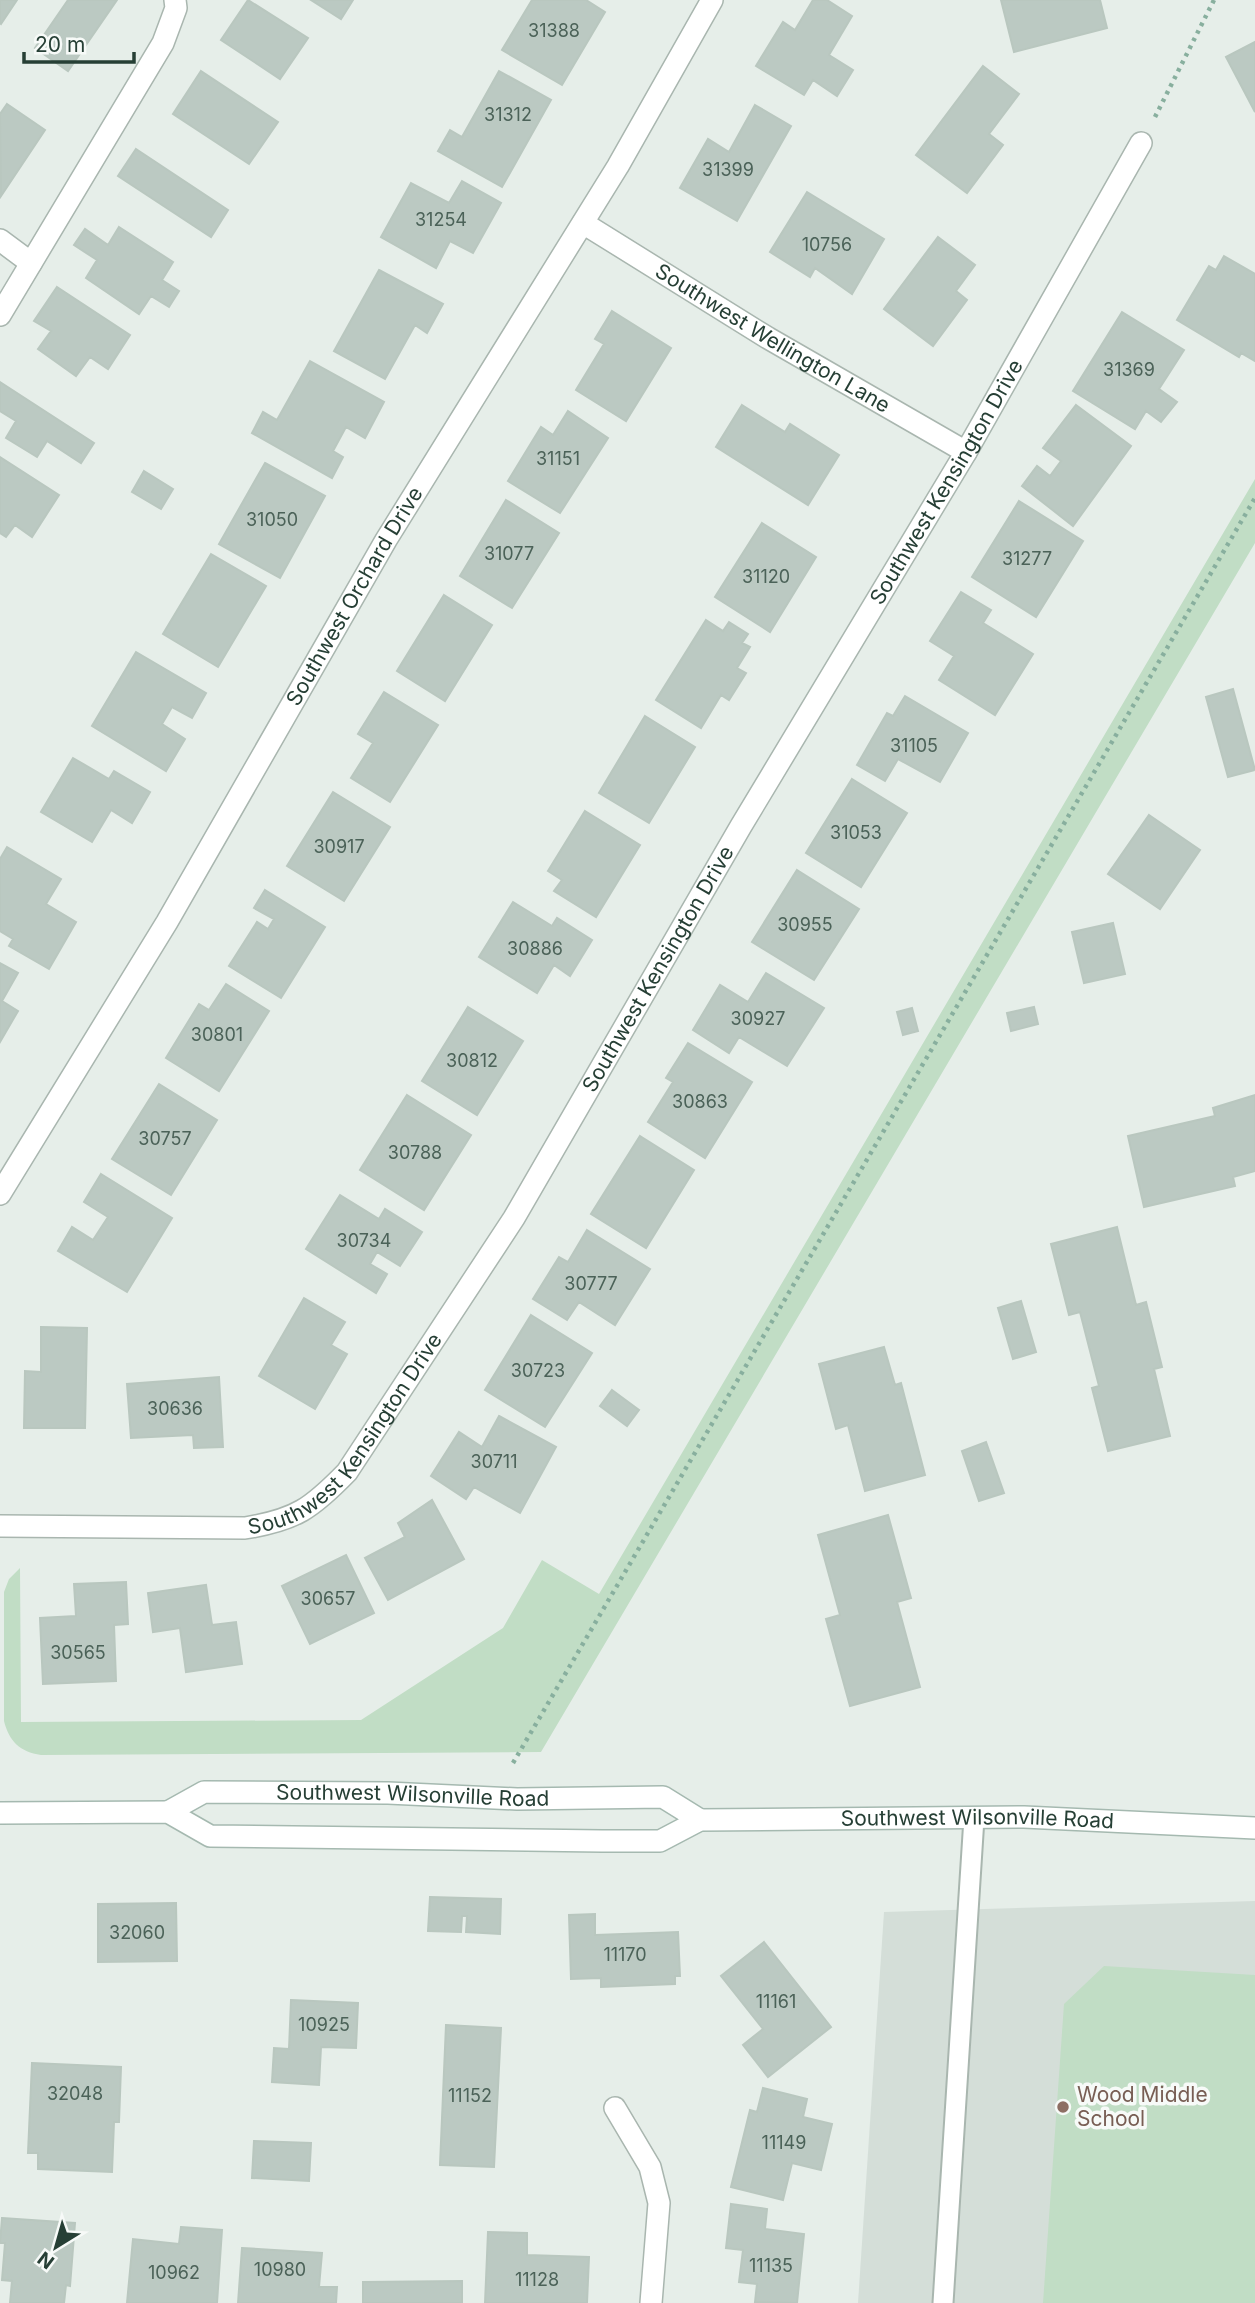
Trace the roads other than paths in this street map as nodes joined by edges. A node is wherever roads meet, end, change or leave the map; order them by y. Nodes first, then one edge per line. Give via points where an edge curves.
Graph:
1 (175, 0) edge
2 (712, 0) edge
3 (1140, 143) road end
4 (583, 223) junction
5 (0, 240) edge
6 (31, 263) junction
7 (0, 315) edge
8 (966, 452) junction
9 (0, 1194) edge
10 (0, 1526) edge
11 (168, 1812) junction
12 (0, 1813) edge
13 (974, 1818) junction
14 (700, 1820) junction
15 (1255, 1828) edge
16 (615, 2108) dead end
17 (651, 2303) edge
18 (943, 2303) edge

1 - 6 street via 163,43
2 - 4 street, Southwest Orchard Drive
3 - 8 street, Southwest Kensington Drive
4 - 8 street, Southwest Wellington Lane via 768,338
4 - 9 street, Southwest Orchard Drive via 386,540 167,922
5 - 6 street
6 - 7 street
8 - 10 street, Southwest Kensington Drive via 741,825 514,1217 347,1472 318,1501 282,1522 245,1528
11 - 12 street, Southwest Wilsonville Road
11 - 14 street, Southwest Wilsonville Road via 210,1836 660,1841
11 - 14 street, Southwest Wilsonville Road via 204,1792 517,1799 663,1797
13 - 14 street, Southwest Wilsonville Road
13 - 15 street, Southwest Wilsonville Road
13 - 18 lane
16 - 17 street via 650,2167 659,2203

